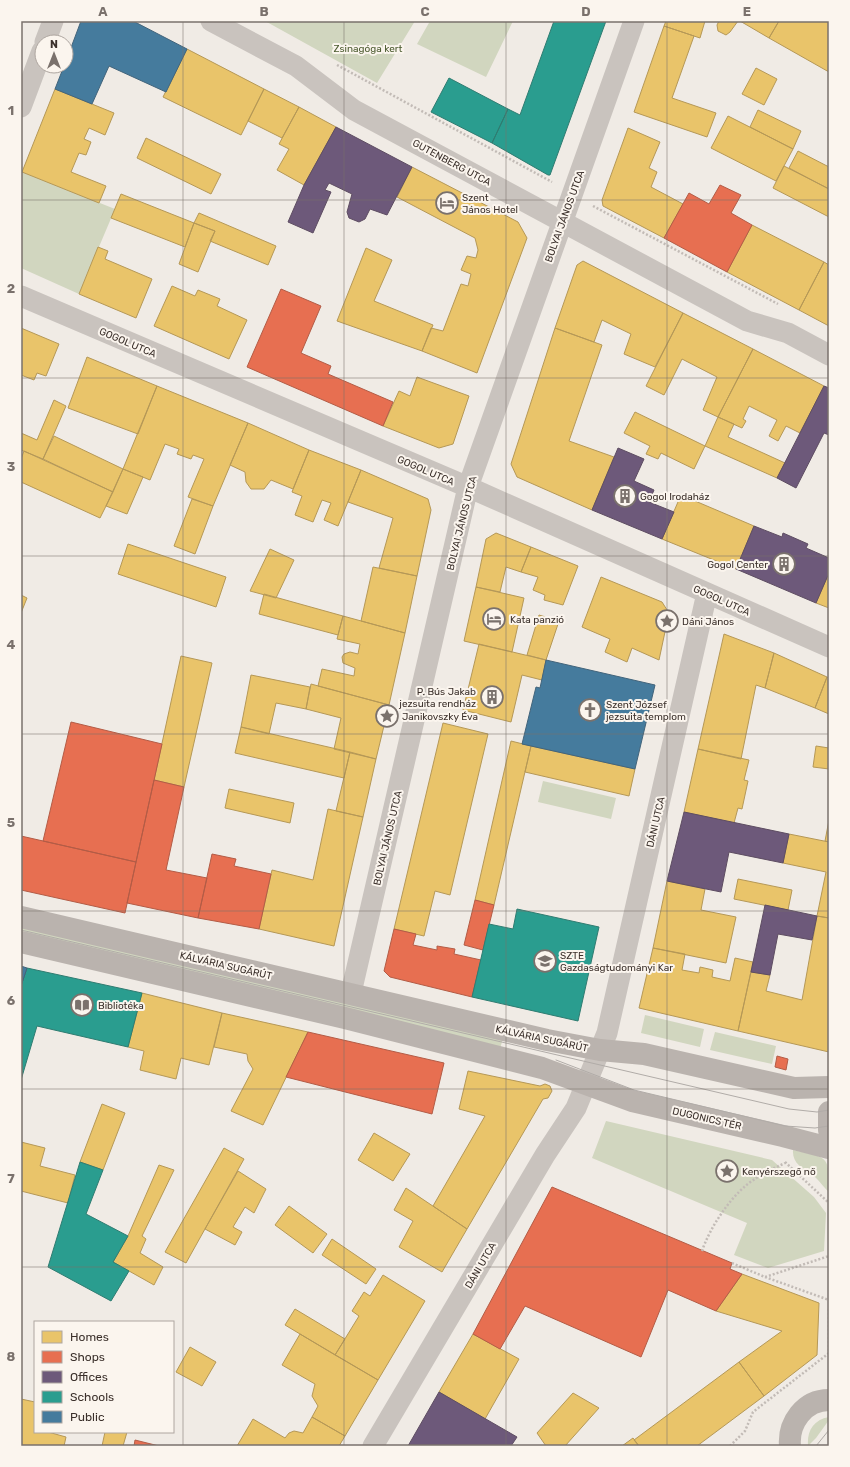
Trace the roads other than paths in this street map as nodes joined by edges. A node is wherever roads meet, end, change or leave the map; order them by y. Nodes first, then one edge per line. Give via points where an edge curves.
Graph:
1 (53, 21) edge
2 (211, 21) edge
3 (634, 21) edge
4 (48, 34) edge
5 (34, 72) edge
6 (21, 107) edge
7 (562, 221) junction
8 (21, 296) edge
9 (829, 355) edge
10 (468, 488) junction
11 (707, 593) junction
12 (829, 647) edge
13 (21, 917) edge
14 (21, 942) edge
15 (351, 993) junction
16 (600, 1050) junction
17 (587, 1084) junction
18 (829, 1088) edge
19 (829, 1112) edge
20 (829, 1130) edge
21 (829, 1148) edge
22 (829, 1385) edge
23 (822, 1401) edge
24 (790, 1440) edge
25 (373, 1446) edge
26 (772, 1446) edge

1 - 4 street
2 - 7 street, GUTENBERG UTCA via 296,66 354,110
3 - 7 street, BOLYAI JÁNOS UTCA
5 - 6 street
7 - 9 street, GUTENBERG UTCA via 747,321 788,333
7 - 10 street, BOLYAI JÁNOS UTCA
8 - 10 street, GOGOL UTCA
10 - 11 street, GOGOL UTCA
10 - 15 street, BOLYAI JÁNOS UTCA
11 - 12 street, GOGOL UTCA
11 - 16 street, DÁNI UTCA via 607,1033
13 - 15 street, KÁLVÁRIA SUGÁRÚT
14 - 17 street via 344,1018 542,1068
15 - 16 street, KÁLVÁRIA SUGÁRÚT
16 - 17 street, KÁLVÁRIA SUGÁRÚT
16 - 18 street via 644,1054 794,1088
17 - 21 street, DUGONICS TÉR via 632,1101
17 - 25 street, DÁNI UTCA via 576,1108 545,1155
19 - 20 street
22 - 23 street
23 - 24 street via 798,1415 793,1424
24 - 26 street

